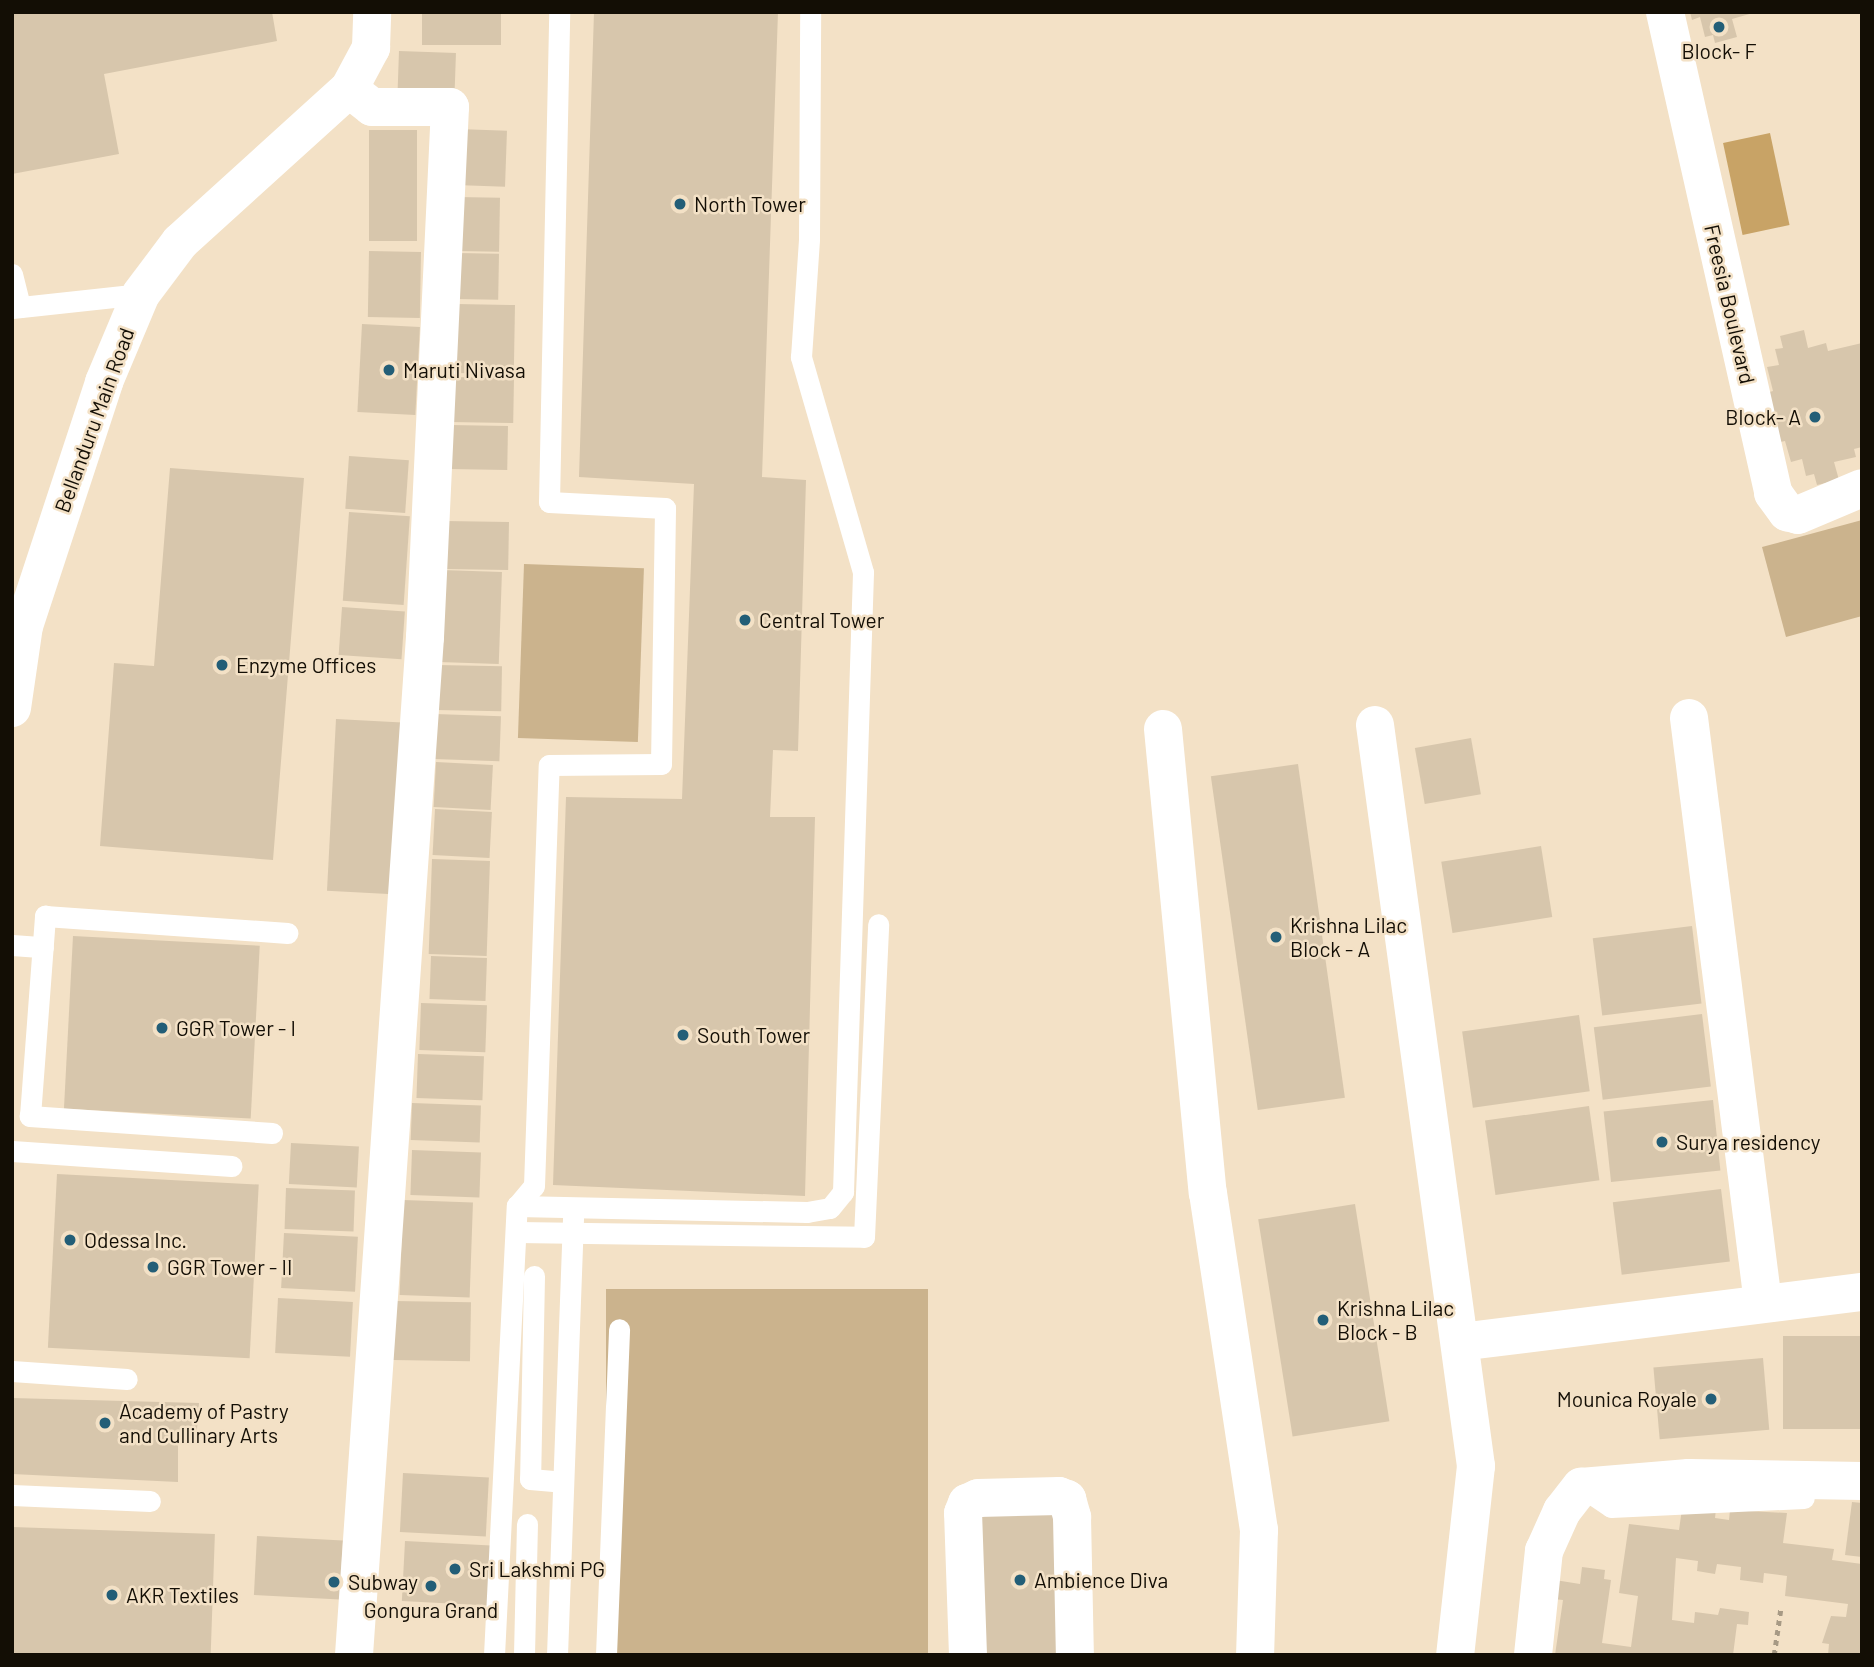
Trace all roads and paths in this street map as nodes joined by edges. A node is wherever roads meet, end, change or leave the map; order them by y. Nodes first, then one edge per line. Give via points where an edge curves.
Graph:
1 (372, 12) edge
2 (559, 12) edge
3 (810, 12) edge
4 (1665, 12) edge
5 (349, 89) junction
6 (12, 274) edge
7 (141, 294) junction
8 (16, 307) edge
9 (1862, 488) edge
10 (12, 708) edge
11 (1689, 718) dead end
12 (1376, 725) dead end
13 (1163, 729) dead end
14 (878, 924) dead end
15 (287, 933) dead end
16 (12, 945) edge
17 (43, 947) junction
18 (272, 1133) dead end
19 (12, 1151) edge
20 (231, 1166) dead end
21 (573, 1205) junction
22 (517, 1206) junction
23 (572, 1230) junction
24 (517, 1232) junction
25 (534, 1276) dead end
26 (1862, 1292) edge
27 (1763, 1303) junction
28 (619, 1329) dead end
29 (1460, 1342) junction
30 (12, 1371) edge
31 (127, 1380) dead end
32 (1862, 1481) edge
33 (562, 1482) junction
34 (1581, 1487) junction
35 (12, 1495) edge
36 (1804, 1498) dead end
37 (150, 1501) dead end
38 (527, 1524) dead end
39 (1781, 1606) dead end
40 (354, 1655) edge
41 (494, 1655) edge
42 (524, 1655) edge
43 (557, 1655) edge
44 (606, 1655) edge
45 (968, 1655) edge
46 (1075, 1655) edge
47 (1255, 1655) edge
48 (1455, 1655) edge
49 (1533, 1655) edge
50 (1774, 1655) edge

1 - 5 street, Bellanduru Main Road via 371,48
2 - 22 lane via 549,502 665,508 661,764 549,765 534,1185
3 - 21 lane via 809,239 801,357 863,572 843,1192 830,1208 807,1212
4 - 9 street, Freesia Boulevard via 1773,493 1787,512 1798,515
5 - 7 street, Bellanduru Main Road via 180,242
5 - 40 street via 372,107 450,107 425,638
6 - 8 lane
7 - 8 lane
7 - 10 street, Bellanduru Main Road via 103,382 24,626
11 - 27 street
12 - 29 street
13 - 47 street via 1208,1193 1259,1530
14 - 23 lane via 864,1237
15 - 17 lane via 45,916
16 - 17 lane
17 - 18 lane via 30,1116
19 - 20 lane
21 - 22 lane
21 - 23 lane
22 - 24 lane
23 - 24 lane
23 - 33 lane
24 - 41 lane
25 - 33 lane via 530,1479
26 - 27 street
27 - 29 street
28 - 44 lane
29 - 48 street via 1476,1466
30 - 31 lane
32 - 34 street via 1689,1478
33 - 43 lane
34 - 36 lane via 1611,1507
34 - 49 street via 1562,1511 1544,1551
35 - 37 lane
38 - 42 lane
39 - 50 path
45 - 46 street via 963,1513 967,1503 978,1498 1059,1496 1071,1507

